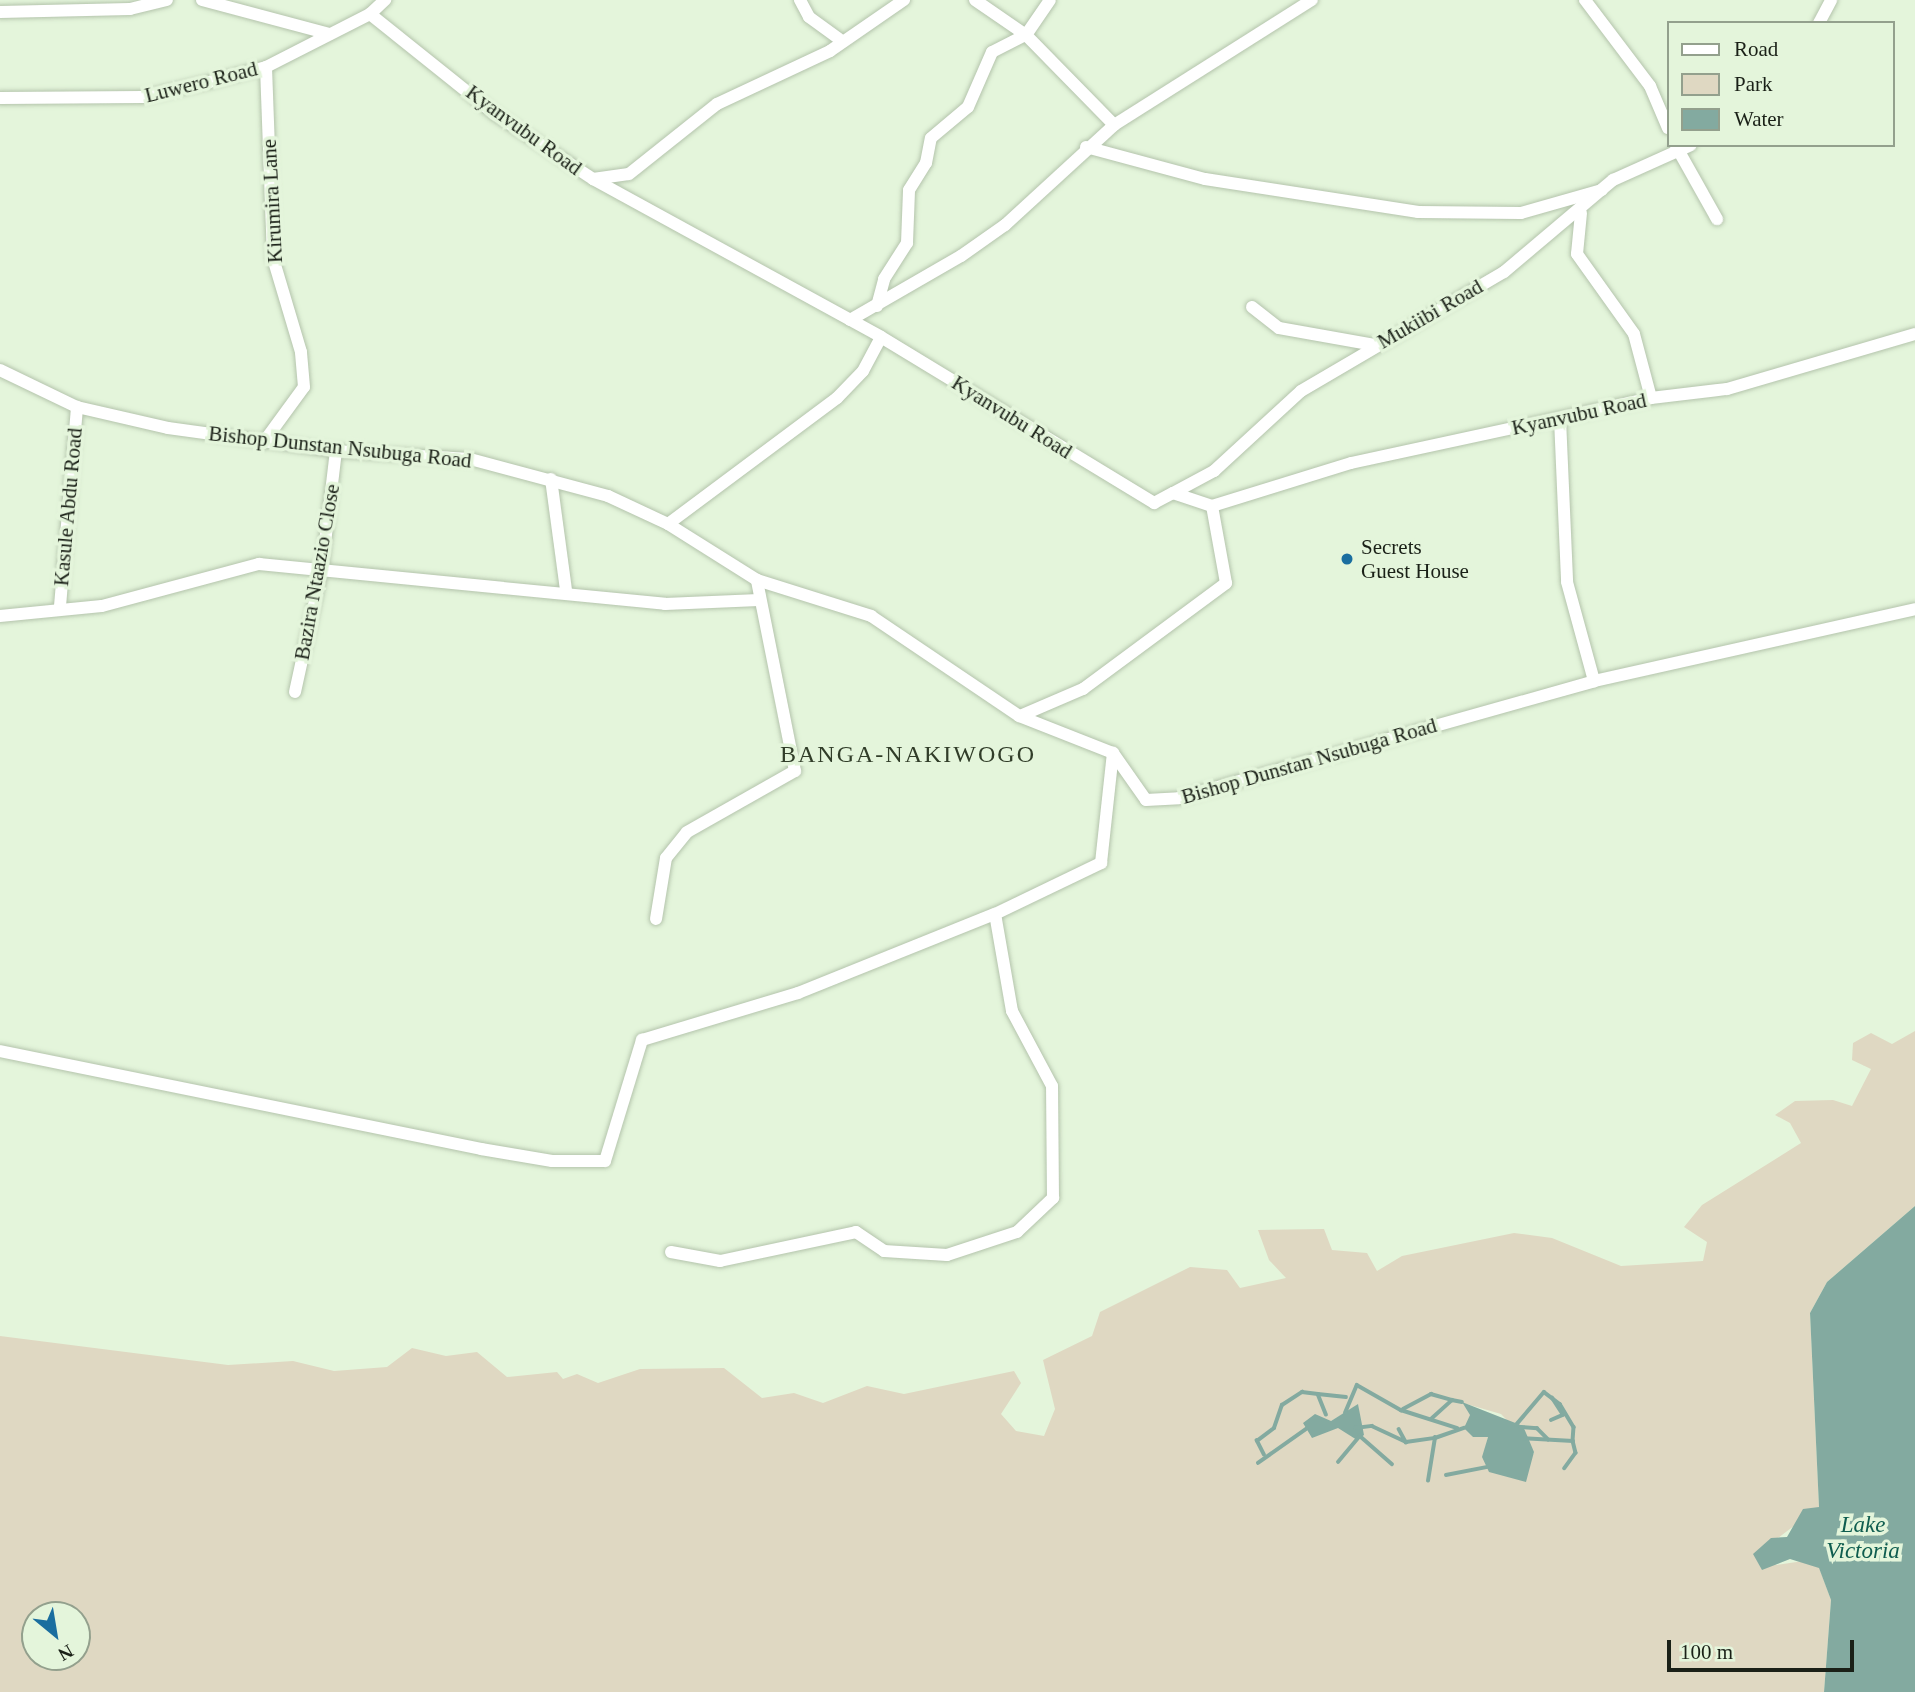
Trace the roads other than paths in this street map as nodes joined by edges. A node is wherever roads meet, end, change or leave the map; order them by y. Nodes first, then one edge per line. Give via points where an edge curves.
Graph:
1 (167, 0) edge
2 (202, 0) edge
3 (385, 0) edge
4 (800, 0) edge
5 (904, 0) edge
6 (975, 0) edge
7 (1050, 0) edge
8 (1312, 0) edge
9 (1585, 0) edge
10 (1831, 0) edge
11 (0, 12) edge
12 (370, 14) junction
13 (1820, 21) edge
14 (330, 34) junction
15 (1026, 35) junction
16 (839, 39) junction
17 (266, 67) junction
18 (0, 98) edge
19 (1666, 123) edge
20 (1114, 125) junction
21 (1086, 147) junction
22 (1677, 149) edge
23 (593, 179) junction
24 (1602, 190) junction
25 (1581, 213) junction
26 (1717, 219) dead end
27 (877, 306) junction
28 (1252, 307) dead end
29 (850, 320) junction
30 (1915, 334) edge
31 (881, 337) junction
32 (1374, 345) junction
33 (0, 370) edge
34 (1651, 398) junction
35 (77, 407) junction
36 (1560, 419) junction
37 (263, 443) junction
38 (336, 451) junction
39 (551, 479) junction
40 (1173, 493) junction
41 (1212, 506) junction
42 (668, 524) junction
43 (322, 568) junction
44 (757, 580) junction
45 (566, 590) junction
46 (759, 600) junction
47 (60, 606) junction
48 (1915, 609) edge
49 (0, 616) edge
50 (1594, 681) junction
51 (295, 692) dead end
52 (1019, 716) junction
53 (1113, 753) junction
54 (995, 914) junction
55 (656, 919) dead end
56 (0, 1051) edge
57 (671, 1252) dead end

1 - 11 street via 130,9
2 - 14 street
3 - 12 street, Luwero Road
4 - 16 street via 808,16
5 - 16 street
6 - 15 street
7 - 15 street
8 - 20 street
9 - 19 street via 1650,86
10 - 13 street
12 - 14 street, Luwero Road
12 - 23 street, Kyanvubu Road via 495,114
14 - 17 street, Luwero Road
15 - 20 street
15 - 27 street via 984,60 968,107 931,138 926,163 909,190 907,243 884,279
16 - 23 street via 830,51 717,104 629,174
17 - 18 street, Luwero Road via 143,97
17 - 37 street, Kirumira Lane via 273,258 301,352 304,387
20 - 21 street
21 - 24 street via 1205,179 1418,212 1521,213
21 - 27 street via 1005,225
22 - 24 street, Mukiibi Road
22 - 26 street via 1697,173
23 - 29 street, Kyanvubu Road
24 - 25 street, Mukiibi Road
25 - 32 street, Mukiibi Road via 1504,272
25 - 34 street via 1577,254 1634,334
27 - 29 street
28 - 32 street via 1279,328
29 - 31 street, Kyanvubu Road
30 - 34 street, Kyanvubu Road via 1727,389
31 - 40 street, Kyanvubu Road via 1131,494 1154,503
31 - 42 street via 863,371 837,398
32 - 40 street, Mukiibi Road via 1301,391 1214,471
33 - 35 street, Bishop Dunstan Nsubuga Road
34 - 36 street, Kyanvubu Road
35 - 37 street, Bishop Dunstan Nsubuga Road
35 - 47 street, Kasule Abdu Road
36 - 41 street, Kyanvubu Road via 1352,463
36 - 50 street via 1567,582
37 - 38 street, Bishop Dunstan Nsubuga Road
38 - 39 street, Bishop Dunstan Nsubuga Road via 459,458
38 - 43 street, Bazira Ntaazio Close
39 - 42 street, Bishop Dunstan Nsubuga Road
39 - 45 street
40 - 41 street, Kyanvubu Road
41 - 52 street via 1226,583 1083,690
42 - 44 street, Bishop Dunstan Nsubuga Road
43 - 45 street via 470,587
43 - 47 street via 259,564 140,597
43 - 51 street, Bazira Ntaazio Close
44 - 46 street
44 - 52 street, Bishop Dunstan Nsubuga Road via 871,616
45 - 46 street via 665,604
46 - 55 street via 794,771 687,832 666,858
47 - 49 street
48 - 50 street, Bishop Dunstan Nsubuga Road
50 - 53 street, Bishop Dunstan Nsubuga Road via 1163,801 1146,800
52 - 53 street, Bishop Dunstan Nsubuga Road
53 - 54 street via 1101,863
54 - 56 street via 798,993 642,1040 605,1161 552,1161 481,1149
54 - 57 street via 1012,1011 1052,1086 1053,1198 1017,1232 947,1255 884,1251 856,1232 720,1261

